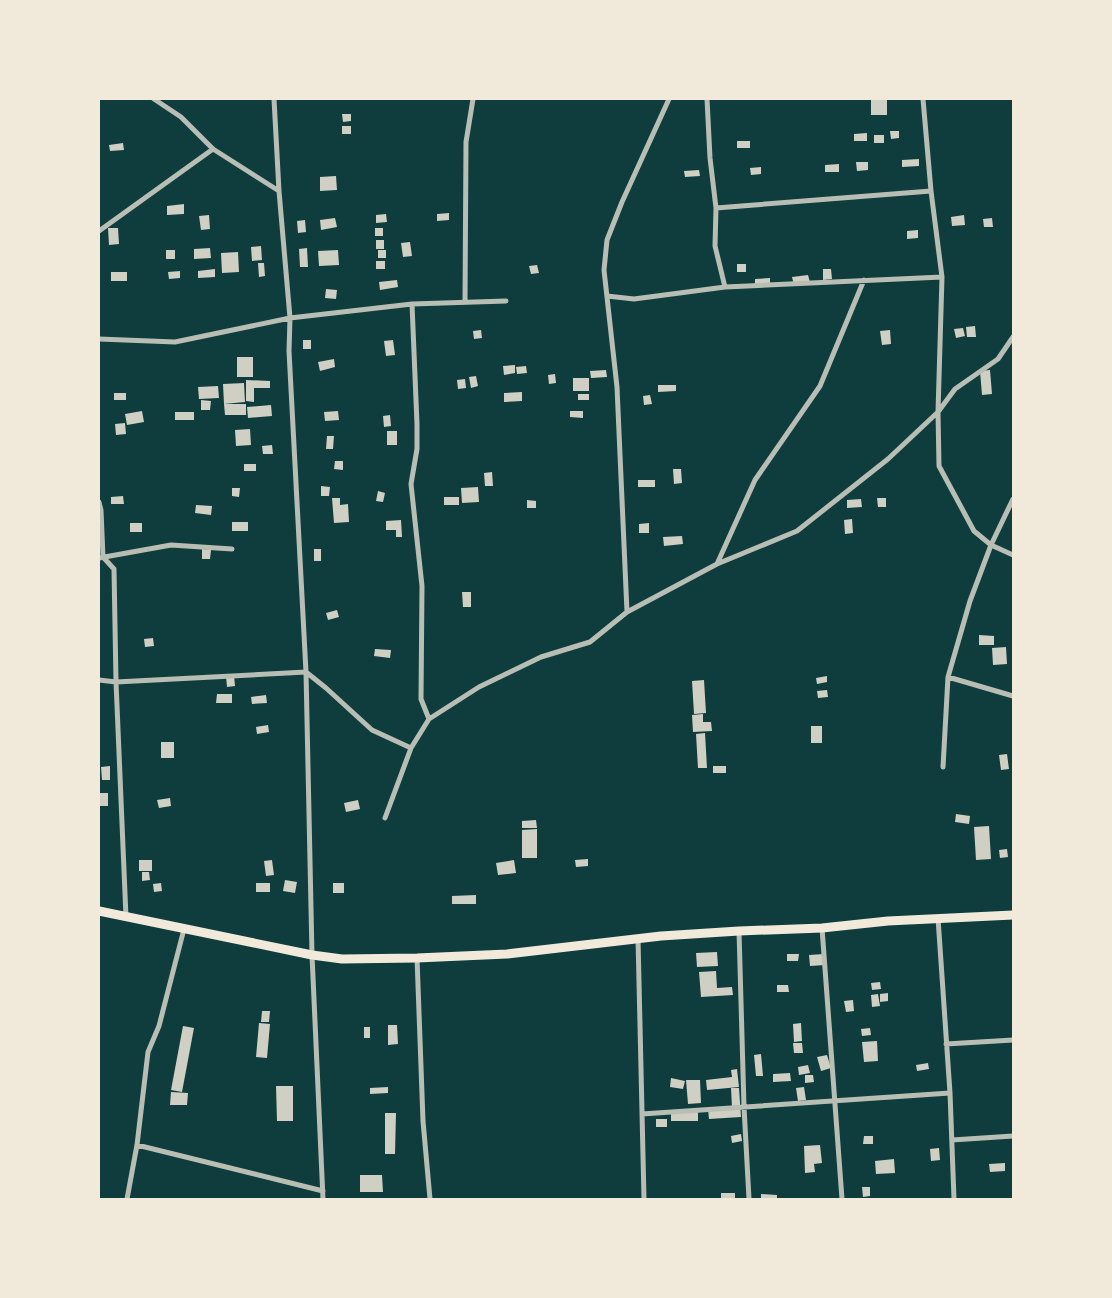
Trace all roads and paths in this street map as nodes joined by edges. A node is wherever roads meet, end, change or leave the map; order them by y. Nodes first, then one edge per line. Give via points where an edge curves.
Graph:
1 (154, 99) edge
2 (274, 99) edge
3 (472, 99) edge
4 (669, 99) edge
5 (707, 99) edge
6 (924, 99) edge
7 (213, 149) junction
8 (279, 191) junction
9 (931, 191) junction
10 (716, 208) junction
11 (99, 231) edge
12 (942, 277) junction
13 (864, 280) junction
14 (725, 288) junction
15 (607, 296) junction
16 (506, 301) dead end
17 (464, 302) junction
18 (412, 304) junction
19 (290, 318) junction
20 (1013, 337) edge
21 (99, 339) edge
22 (938, 412) junction
23 (1013, 499) edge
24 (99, 502) edge
25 (991, 545) junction
26 (232, 549) dead end
27 (1013, 554) edge
28 (101, 558) edge
29 (717, 564) junction
30 (627, 612) junction
31 (306, 672) junction
32 (948, 677) junction
33 (99, 680) edge
34 (116, 682) junction
35 (1013, 696) edge
36 (429, 720) junction
37 (411, 748) junction
38 (943, 767) dead end
39 (385, 818) dead end
40 (99, 911) edge
41 (1013, 915) edge
42 (126, 917) junction
43 (938, 918) junction
44 (822, 928) junction
45 (184, 929) junction
46 (739, 930) junction
47 (638, 938) junction
48 (312, 955) junction
49 (417, 958) junction
50 (1013, 1040) edge
51 (946, 1044) junction
52 (950, 1093) junction
53 (835, 1100) junction
54 (744, 1107) junction
55 (642, 1114) junction
56 (1013, 1136) edge
57 (952, 1140) junction
58 (137, 1145) junction
59 (323, 1191) junction
60 (128, 1199) edge
61 (323, 1199) edge
62 (430, 1199) edge
63 (644, 1199) edge
64 (749, 1199) edge
65 (842, 1199) edge
66 (954, 1199) edge

1 - 7 street via 181,117
2 - 8 street
3 - 17 street via 466,142
4 - 15 street via 607,240 604,270
5 - 10 street
6 - 9 street
7 - 8 street
7 - 11 street
8 - 19 street
9 - 10 street
9 - 12 street
10 - 14 street via 715,246
12 - 13 street
12 - 22 street
13 - 14 street
13 - 29 street via 820,386 754,480
14 - 15 street via 634,299
15 - 30 street via 617,387
16 - 17 street
17 - 18 street
18 - 19 street
18 - 36 street via 418,424 411,484 422,586 421,699
19 - 21 street via 176,342
19 - 31 street via 288,351
20 - 22 street via 998,359 955,389
22 - 25 street via 939,466 974,531
22 - 29 street via 888,459 797,532
23 - 25 street
24 - 28 street
25 - 27 street
25 - 32 street
26 - 28 street via 171,545
28 - 34 street via 114,569
29 - 30 street
30 - 36 street via 590,642 541,657 479,686
31 - 34 street
31 - 37 street via 372,730
31 - 48 street
32 - 35 street
32 - 38 street
33 - 34 street
34 - 42 street
36 - 37 street
37 - 39 street
40 - 42 main road
41 - 43 main road
42 - 45 main road
43 - 44 main road
43 - 51 street
44 - 46 main road
44 - 53 street
45 - 48 main road
45 - 58 street via 159,1026 148,1052
46 - 47 main road
46 - 54 street
47 - 49 main road via 507,954
47 - 55 street
48 - 49 main road via 342,959
48 - 59 street
49 - 62 street via 423,1121
50 - 51 street
51 - 52 street
52 - 53 street
52 - 57 street
53 - 54 street
53 - 65 street
54 - 55 street
54 - 64 street
55 - 63 street
56 - 57 street
57 - 66 street
58 - 59 street
58 - 60 street
59 - 61 street

